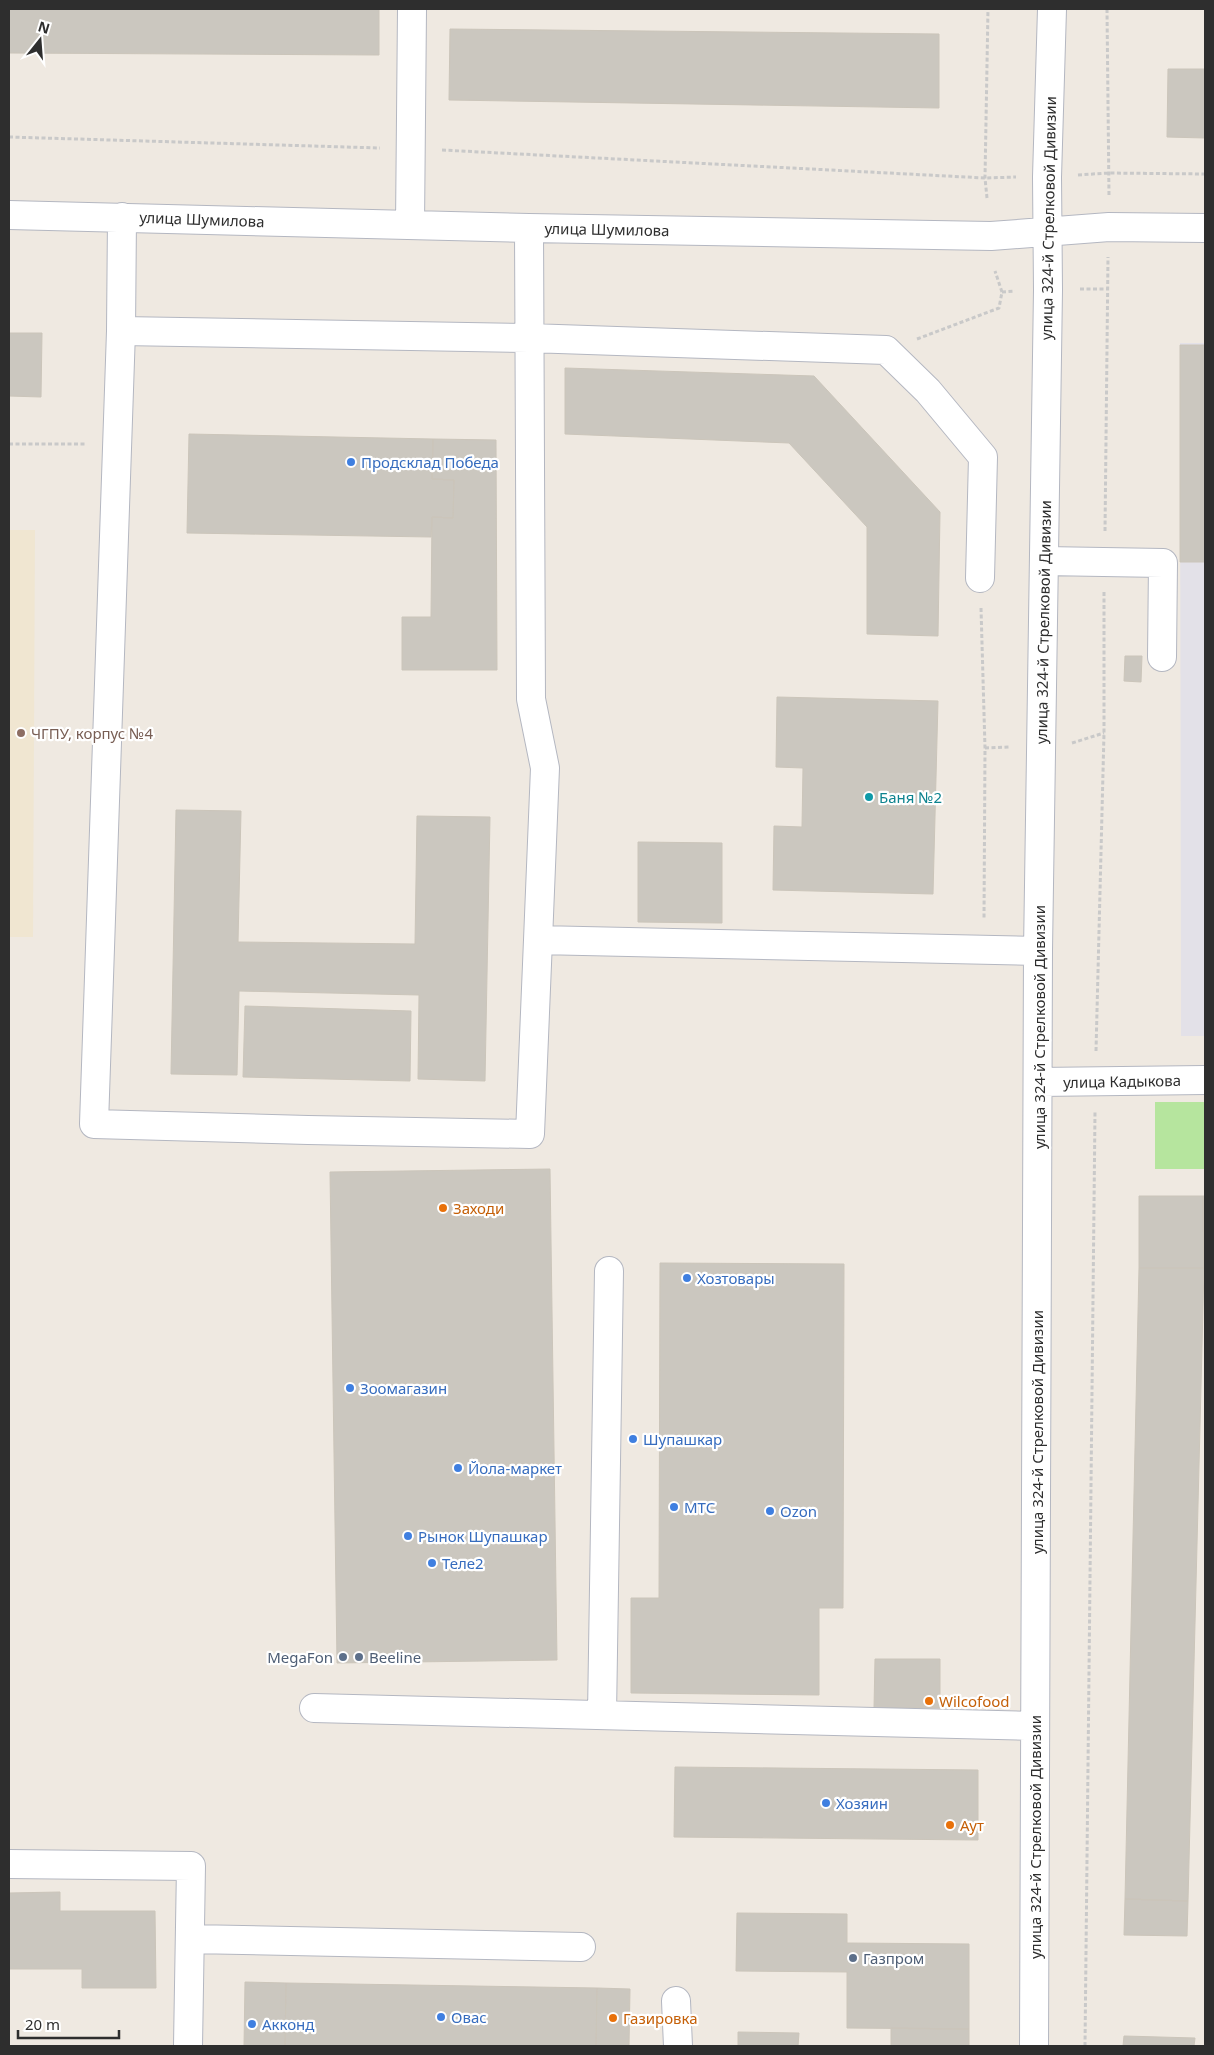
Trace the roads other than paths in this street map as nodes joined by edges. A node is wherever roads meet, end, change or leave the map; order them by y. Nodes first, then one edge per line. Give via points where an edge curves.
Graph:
1 (412, 9) edge
2 (1052, 9) edge
3 (9, 215) edge
4 (122, 217) junction
5 (410, 225) junction
6 (529, 228) junction
7 (1205, 228) edge
8 (1047, 232) junction
9 (121, 331) junction
10 (529, 338) junction
11 (1044, 561) junction
12 (980, 578) road end
13 (1162, 657) dead end
14 (538, 940) junction
15 (1038, 951) junction
16 (1205, 1080) edge
17 (1038, 1082) junction
18 (609, 1271) dead end
19 (314, 1708) dead end
20 (602, 1715) junction
21 (1035, 1726) junction
22 (9, 1864) edge
23 (190, 1939) junction
24 (581, 1947) dead end
25 (676, 2001) dead end
26 (188, 2046) edge
27 (678, 2046) edge
28 (1034, 2046) edge

1 - 5 street
2 - 8 street, улица 324-й Стрелковой Дивизии
3 - 4 street, улица Шумилова
4 - 5 street, улица Шумилова
4 - 9 street
5 - 6 street, улица Шумилова
6 - 8 street, улица Шумилова via 990,236
6 - 10 street
7 - 8 street, улица Шумилова via 1109,227
8 - 11 street, улица 324-й Стрелковой Дивизии
9 - 10 street
9 - 14 street via 94,1124 530,1134
10 - 12 street via 886,350 928,391 983,457
10 - 14 street via 530,699 545,768
11 - 13 street via 1164,562
11 - 15 street, улица 324-й Стрелковой Дивизии
14 - 15 street
15 - 17 street, улица 324-й Стрелковой Дивизии
16 - 17 street, улица Кадыкова
17 - 21 street, улица 324-й Стрелковой Дивизии
18 - 20 street
19 - 20 street
20 - 21 street
21 - 28 street, улица 324-й Стрелковой Дивизии
22 - 23 street via 191,1866
23 - 24 street
23 - 26 street
25 - 27 street

